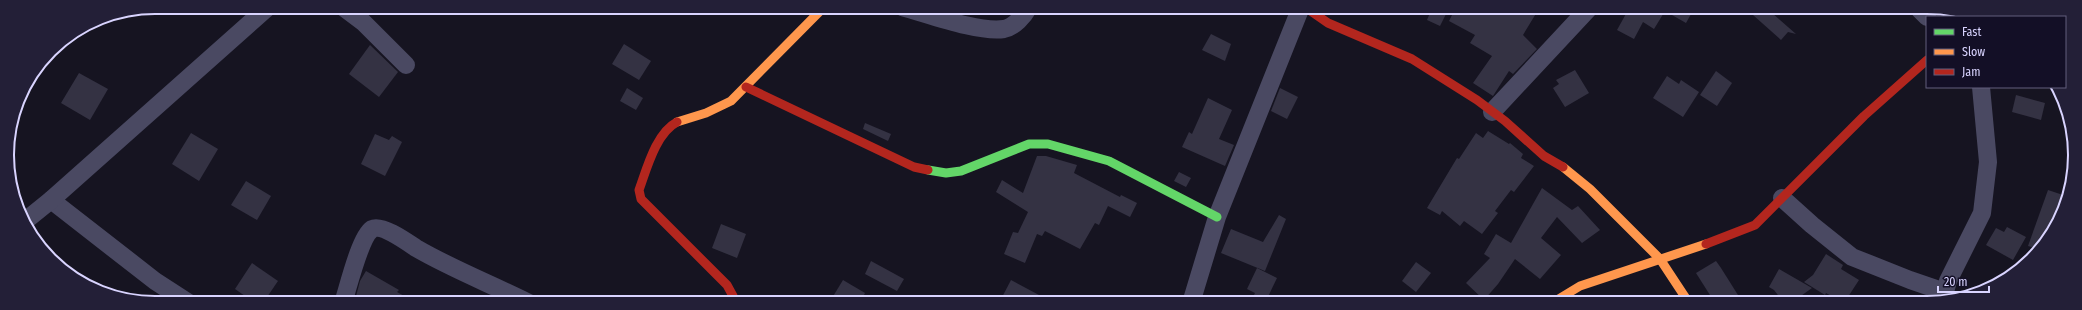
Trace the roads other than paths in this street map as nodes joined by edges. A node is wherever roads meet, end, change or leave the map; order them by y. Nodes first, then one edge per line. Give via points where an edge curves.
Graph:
1 (260, 14) edge
2 (352, 14) edge
3 (817, 14) edge
4 (929, 14) edge
5 (1024, 14) edge
6 (1297, 14) edge
7 (1315, 14) edge
8 (1583, 14) edge
9 (1926, 61) edge
10 (406, 64) dead end
11 (746, 87) junction
12 (1981, 88) edge
13 (1492, 112) junction
14 (1782, 198) junction
15 (51, 200) junction
16 (1217, 217) junction
17 (29, 218) edge
18 (1660, 259) junction
19 (1945, 295) edge
20 (1947, 295) edge
21 (178, 296) edge
22 (344, 296) edge
23 (514, 296) edge
24 (733, 296) edge
25 (1192, 296) edge
26 (1564, 296) edge
27 (1684, 296) edge

1 - 15 street
2 - 10 street
3 - 11 street
4 - 5 street via 982,28 1004,29 1018,22
6 - 16 street
7 - 13 street via 1354,36 1412,59
8 - 13 street
9 - 14 street via 1864,116
11 - 16 street via 920,168 946,173 961,171 1029,144 1048,144 1109,161
11 - 24 street via 731,100 706,113 682,119 669,126 661,135 653,152 639,190 642,199 726,285
12 - 20 street via 1988,162 1982,213 1948,281
13 - 18 street via 1544,156 1566,169 1590,189
14 - 18 street via 1755,226
14 - 19 street via 1852,257
15 - 17 street
15 - 21 street
16 - 25 street
18 - 26 street via 1580,286
18 - 27 street
22 - 23 street via 363,242 371,230 376,228 390,232 439,261

